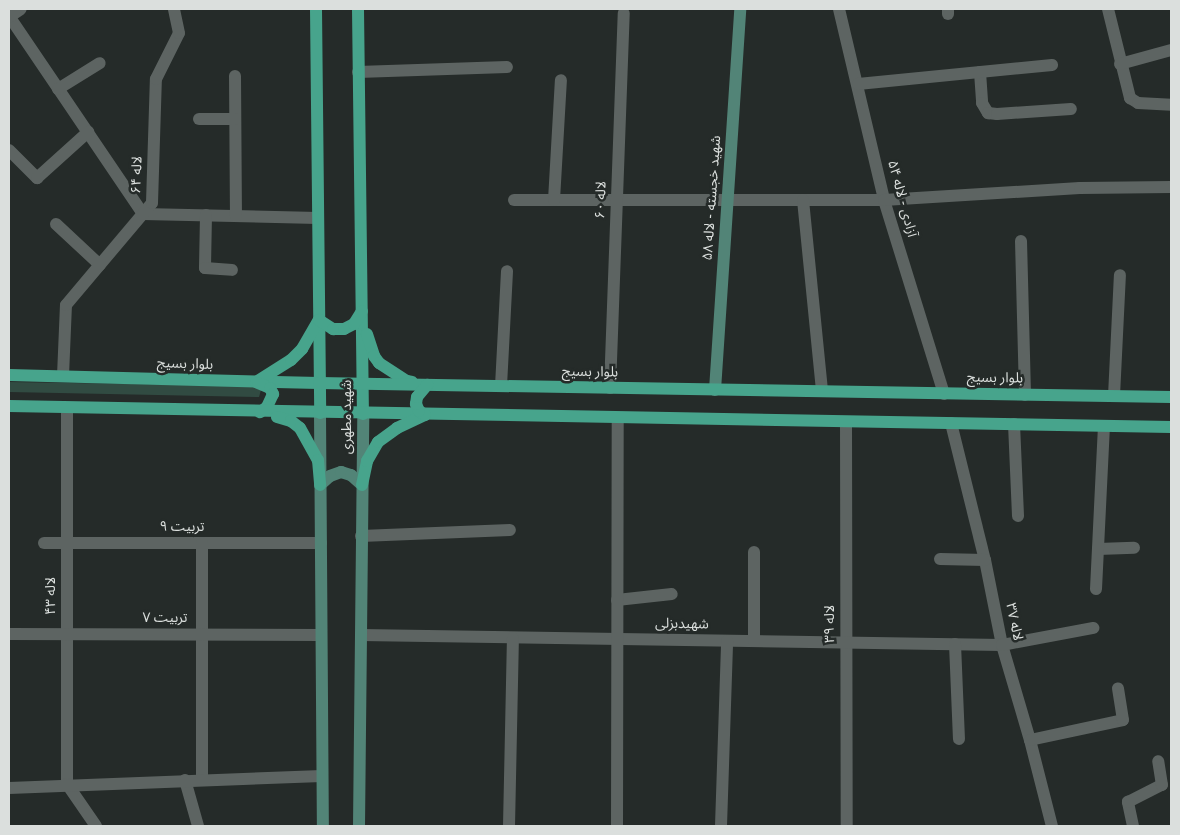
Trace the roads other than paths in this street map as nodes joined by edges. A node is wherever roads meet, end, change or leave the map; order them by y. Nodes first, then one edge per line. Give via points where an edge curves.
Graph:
1 (21, 9) edge
2 (174, 9) edge
3 (316, 9) edge
4 (358, 9) edge
5 (740, 9) edge
6 (839, 9) edge
7 (1108, 9) edge
8 (624, 13) dead end
9 (9, 17) edge
10 (1171, 50) edge
11 (100, 63) dead end
12 (1120, 64) junction
13 (1052, 65) dead end
14 (508, 68) dead end
15 (358, 72) junction
16 (980, 72) junction
17 (235, 76) dead end
18 (561, 80) dead end
19 (858, 84) junction
20 (58, 89) junction
21 (1171, 105) edge
22 (1071, 109) dead end
23 (235, 119) junction
24 (199, 120) dead end
25 (88, 132) junction
26 (9, 150) edge
27 (1171, 187) edge
28 (514, 200) dead end
29 (554, 200) junction
30 (617, 200) junction
31 (728, 200) junction
32 (803, 200) junction
33 (884, 200) junction
34 (143, 214) junction
35 (206, 215) junction
36 (236, 216) junction
37 (318, 218) junction
38 (56, 224) dead end
39 (1022, 241) dead end
40 (100, 265) junction
41 (232, 270) dead end
42 (507, 271) dead end
43 (1120, 275) dead end
44 (362, 311) junction
45 (319, 320) junction
46 (9, 375) edge
47 (63, 376) junction
48 (256, 382) junction
49 (319, 383) junction
50 (363, 384) junction
51 (427, 385) junction
52 (500, 386) junction
53 (610, 388) junction
54 (715, 390) junction
55 (822, 391) junction
56 (944, 394) junction
57 (1024, 395) junction
58 (1114, 396) junction
59 (1171, 397) edge
60 (9, 406) edge
61 (67, 408) junction
62 (260, 412) junction
63 (320, 413) junction
64 (363, 414) junction
65 (425, 415) junction
66 (618, 418) junction
67 (846, 422) junction
68 (951, 423) junction
69 (1014, 424) junction
70 (1104, 426) junction
71 (1171, 427) edge
72 (362, 484) junction
73 (320, 485) junction
74 (1018, 516) dead end
75 (510, 530) dead end
76 (361, 536) junction
77 (44, 543) dead end
78 (66, 543) junction
79 (202, 543) junction
80 (321, 543) junction
81 (1134, 548) dead end
82 (1098, 549) junction
83 (754, 552) dead end
84 (940, 559) dead end
85 (986, 560) junction
86 (1096, 588) dead end
87 (672, 594) dead end
88 (617, 600) junction
89 (1093, 628) dead end
90 (9, 634) edge
91 (67, 634) junction
92 (202, 635) junction
93 (321, 635) junction
94 (361, 635) junction
95 (513, 638) junction
96 (617, 639) junction
97 (728, 641) junction
98 (754, 641) junction
99 (846, 643) junction
100 (956, 644) junction
101 (1002, 645) junction
102 (1118, 688) dead end
103 (959, 739) dead end
104 (1030, 740) junction
105 (1158, 761) dead end
106 (322, 776) junction
107 (185, 780) junction
108 (202, 780) junction
109 (67, 784) junction
110 (9, 788) edge
111 (96, 826) edge
112 (198, 826) edge
113 (323, 826) edge
114 (359, 826) edge
115 (509, 826) edge
116 (617, 826) edge
117 (721, 826) edge
118 (847, 826) edge
119 (1052, 826) edge
120 (1133, 826) edge

1 - 9 street
2 - 34 street, لاله ۶۴ via 179,33 156,79 152,203
3 - 37 main road, شهید مطهری
4 - 15 main road, شهید مطهری
5 - 31 main road, شهید خجسته - لاله ۵۸
6 - 19 street, آزادی - لاله ۵۴
7 - 12 street
8 - 30 street, لاله ۶۰
9 - 20 street
10 - 12 street
11 - 20 street
12 - 21 street via 1133,102
13 - 16 street
14 - 15 street
15 - 44 main road, شهید مطهری
16 - 19 street
16 - 22 street via 982,103 988,113
17 - 23 street
18 - 29 street
19 - 33 street, آزادی - لاله ۵۴
20 - 25 street
23 - 24 street
23 - 36 street
25 - 26 street via 37,178
25 - 34 street
27 - 33 street via 1080,188
28 - 29 street
29 - 30 street
30 - 31 street
30 - 53 street, لاله ۶۰
31 - 32 street
31 - 54 main road, شهید خجسته - لاله ۵۸
32 - 33 street
32 - 55 street
33 - 56 street, آزادی - لاله ۵۴
34 - 35 street
34 - 40 street, لاله ۶۴
35 - 36 street
35 - 41 street via 205,268
36 - 37 street
37 - 45 main road, شهید مطهری
38 - 40 street
39 - 57 street
40 - 47 street, لاله ۶۴ via 66,305
42 - 52 street
43 - 58 street
44 - 45 main road via 354,324 344,329 333,329
44 - 50 main road, شهید مطهری
44 - 51 main road via 370,346 380,363 407,381
45 - 48 main road via 297,354
45 - 49 main road, شهید مطهری
46 - 47 main road, بلوار بسیج
47 - 48 main road, بلوار بسیج
48 - 49 main road, بلوار بسیج
48 - 62 main road via 270,388 273,394 267,407
49 - 50 main road, بلوار بسیج
49 - 63 main road, شهید مطهری
50 - 51 main road, بلوار بسیج
50 - 64 main road, شهید مطهری
51 - 52 main road, بلوار بسیج
51 - 65 main road via 417,397 419,410
52 - 53 main road, بلوار بسیج
53 - 54 main road, بلوار بسیج
54 - 55 main road, بلوار بسیج
55 - 56 main road, بلوار بسیج
56 - 57 main road, بلوار بسیج
57 - 58 main road, بلوار بسیج
58 - 59 main road, بلوار بسیج
60 - 61 main road
61 - 62 main road
61 - 78 street, لاله ۴۳
62 - 63 main road
62 - 73 main road via 291,421 300,428 318,460
63 - 64 main road
63 - 73 main road, شهید مطهری
64 - 65 main road
64 - 72 main road, شهید مطهری
65 - 66 main road
65 - 72 main road via 397,428 378,442 368,461
66 - 67 main road
66 - 88 street
67 - 68 main road
67 - 99 street, لاله ۳۹
68 - 69 main road
68 - 85 street, لاله ۳۷
69 - 70 main road
69 - 74 street
70 - 71 main road
70 - 82 street
72 - 73 main road via 341,472
72 - 76 main road, شهید مطهری
73 - 80 main road, شهید مطهری
75 - 76 street
76 - 94 main road, شهید مطهری
77 - 78 street, تربیت ۹
78 - 79 street, تربیت ۹
78 - 91 street, لاله ۴۳
79 - 80 street, تربیت ۹
79 - 92 street
80 - 93 main road, شهید مطهری
81 - 82 street
82 - 86 street
83 - 98 street
84 - 85 street
85 - 101 street, لاله ۳۷
87 - 88 street
88 - 96 street
89 - 101 street, شهیدبزلی
90 - 91 street, تربیت ۷
91 - 92 street, تربیت ۷
91 - 109 street, لاله ۴۳
92 - 93 street, تربیت ۷
92 - 108 street
93 - 106 main road, شهید مطهری
94 - 95 street, شهیدبزلی
94 - 114 main road, شهید مطهری
95 - 96 street, شهیدبزلی
95 - 115 street
96 - 97 street, شهیدبزلی
96 - 116 street
97 - 98 street, شهیدبزلی
97 - 117 street
98 - 99 street, شهیدبزلی
99 - 100 street, شهیدبزلی
99 - 118 street, لاله ۳۹
100 - 101 street, شهیدبزلی
100 - 103 street
101 - 104 street, لاله ۳۷
102 - 104 street via 1123,720
104 - 119 street, لاله ۳۷
105 - 120 street via 1162,785 1128,802
106 - 108 street
106 - 113 main road, شهید مطهری
107 - 108 street
107 - 109 street
107 - 112 street
109 - 110 street
109 - 111 street

